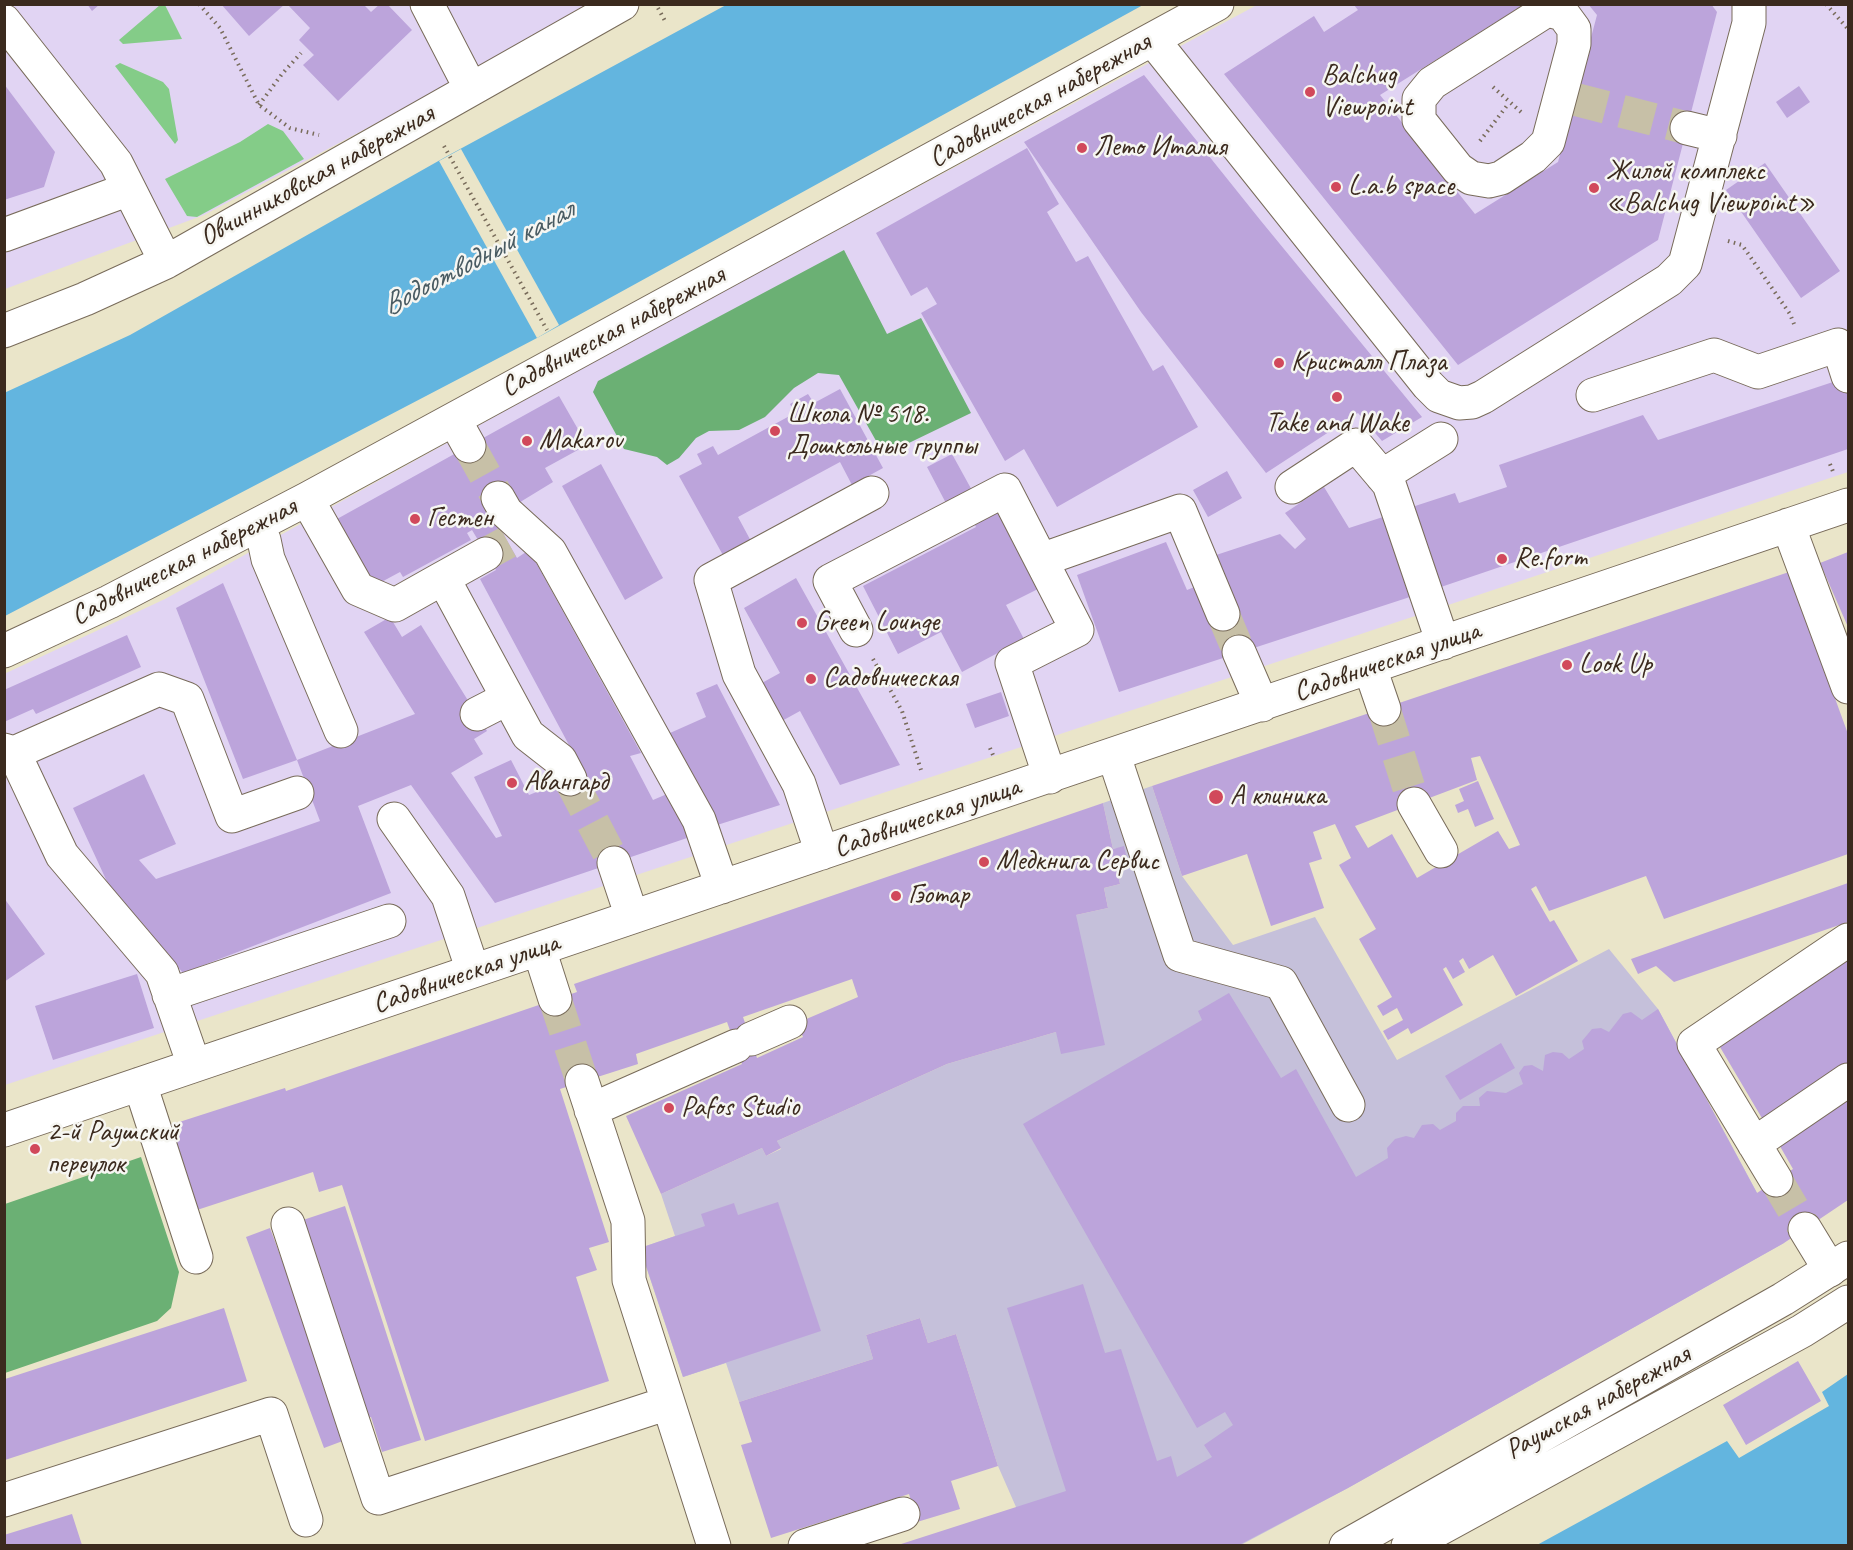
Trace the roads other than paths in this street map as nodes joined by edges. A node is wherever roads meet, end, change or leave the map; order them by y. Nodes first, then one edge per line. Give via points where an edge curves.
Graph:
1 (427, 4) edge
2 (622, 4) edge
3 (1217, 4) edge
4 (1749, 4) edge
5 (4, 21) edge
6 (1153, 40) junction
7 (471, 89) junction
8 (1687, 128) tunnel mouth
9 (1552, 131) joint
10 (1720, 136) junction
11 (129, 189) junction
12 (4, 235) edge
13 (166, 262) junction
14 (4, 331) edge
15 (1848, 376) edge
16 (1593, 395) dead end
17 (1442, 439) dead end
18 (1382, 476) junction
19 (1292, 487) dead end
20 (872, 493) dead end
21 (498, 498) tunnel mouth
22 (307, 499) junction
23 (1848, 504) edge
24 (1788, 525) junction
25 (255, 526) junction
26 (507, 542) junction
27 (1041, 560) junction
28 (443, 578) junction
29 (1223, 614) tunnel mouth
30 (856, 630) road end
31 (1443, 643) junction
32 (4, 651) edge
33 (1239, 652) tunnel mouth
34 (1370, 668) junction
35 (1848, 687) edge
36 (508, 698) junction
37 (1262, 705) junction
38 (1384, 709) tunnel mouth
39 (477, 714) dead end
40 (341, 731) dead end
41 (9, 752) edge
42 (1113, 756) junction
43 (1050, 777) junction
44 (570, 779) tunnel mouth
45 (297, 793) dead end
46 (1414, 804) tunnel mouth
47 (394, 819) dead end
48 (1441, 851) dead end
49 (822, 853) junction
50 (614, 863) tunnel mouth
51 (722, 887) junction
52 (632, 917) junction
53 (389, 921) dead end
54 (1848, 940) edge
55 (539, 949) junction
56 (473, 971) junction
57 (170, 995) junction
58 (555, 999) tunnel mouth
59 (790, 1022) dead end
60 (194, 1065) junction
61 (1848, 1080) edge
62 (140, 1084) junction
63 (1348, 1105) dead end
64 (4, 1131) edge
65 (1754, 1144) junction
66 (1776, 1180) tunnel mouth
67 (288, 1224) dead end
68 (1805, 1229) tunnel mouth
69 (196, 1257) dead end
70 (1839, 1264) edge
71 (1848, 1302) edge
72 (668, 1403) junction
73 (4, 1500) edge
74 (903, 1514) dead end
75 (306, 1520) dead end
76 (714, 1545) edge
77 (805, 1545) edge
78 (1346, 1545) edge
79 (1408, 1545) edge

1 - 7 street
2 - 7 street, Овчинниковская набережная
3 - 6 street, Садовническая набережная
4 - 10 street via 1749,23
5 - 11 street via 116,163
6 - 10 street via 1428,385 1448,401 1472,402 1483,397 1669,280 1685,264
6 - 22 street, Садовническая набережная via 461,432
7 - 13 street, Овчинниковская набережная
8 - 10 street
9 - 9 street via 1568,97 1574,44 1570,20 1557,11 1547,10 1471,58 1432,83 1419,99 1419,120 1458,170 1480,180 1501,178 1542,149
11 - 12 street
11 - 13 street
13 - 14 street, Овчинниковская набережная
15 - 16 street via 1838,345 1758,372 1714,355
17 - 18 street
18 - 19 street via 1356,445
18 - 31 street via 1389,484
20 - 49 street via 711,580 739,674 799,784
21 - 26 street via 506,512
22 - 25 street, Садовническая набережная
22 - 28 street via 358,589 395,605
23 - 24 street, Садовническая улица
24 - 31 street, Садовническая улица
24 - 35 street
25 - 32 street, Садовническая набережная
25 - 40 street
26 - 28 street
26 - 51 street via 549,552 699,820
27 - 29 street via 1180,511
27 - 30 street via 1005,490 830,581
27 - 43 street via 1077,630 1012,663
28 - 36 street
31 - 34 street, Садовническая улица
33 - 37 street
34 - 37 street, Садовническая улица
34 - 38 street
36 - 39 street
36 - 44 street via 528,735 560,760
37 - 42 street, Садовническая улица
41 - 45 street via 159,689 187,699 232,816
41 - 57 street via 62,855 162,974
42 - 43 street, Садовническая улица
42 - 63 street via 1180,955 1281,983
43 - 49 street, Садовническая улица
46 - 48 street
47 - 56 street via 448,896
49 - 51 street, Садовническая улица
50 - 52 street
51 - 52 street, Садовническая улица
52 - 55 street, Садовническая улица
53 - 57 street
54 - 65 street via 1694,1044
55 - 56 street, Садовническая улица
55 - 58 street
56 - 60 street, Садовническая улица
57 - 60 street
59 - 72 street via 586,1096 628,1221 629,1280
60 - 62 street, Садовническая улица
61 - 65 street
62 - 64 street, Садовническая улица
62 - 69 street
65 - 66 street
67 - 72 street via 378,1498
68 - 70 street
70 - 78 street, Раушская набережная
71 - 79 street, Раушская набережная via 1802,1331
72 - 76 street
73 - 75 street via 271,1414
74 - 77 street

